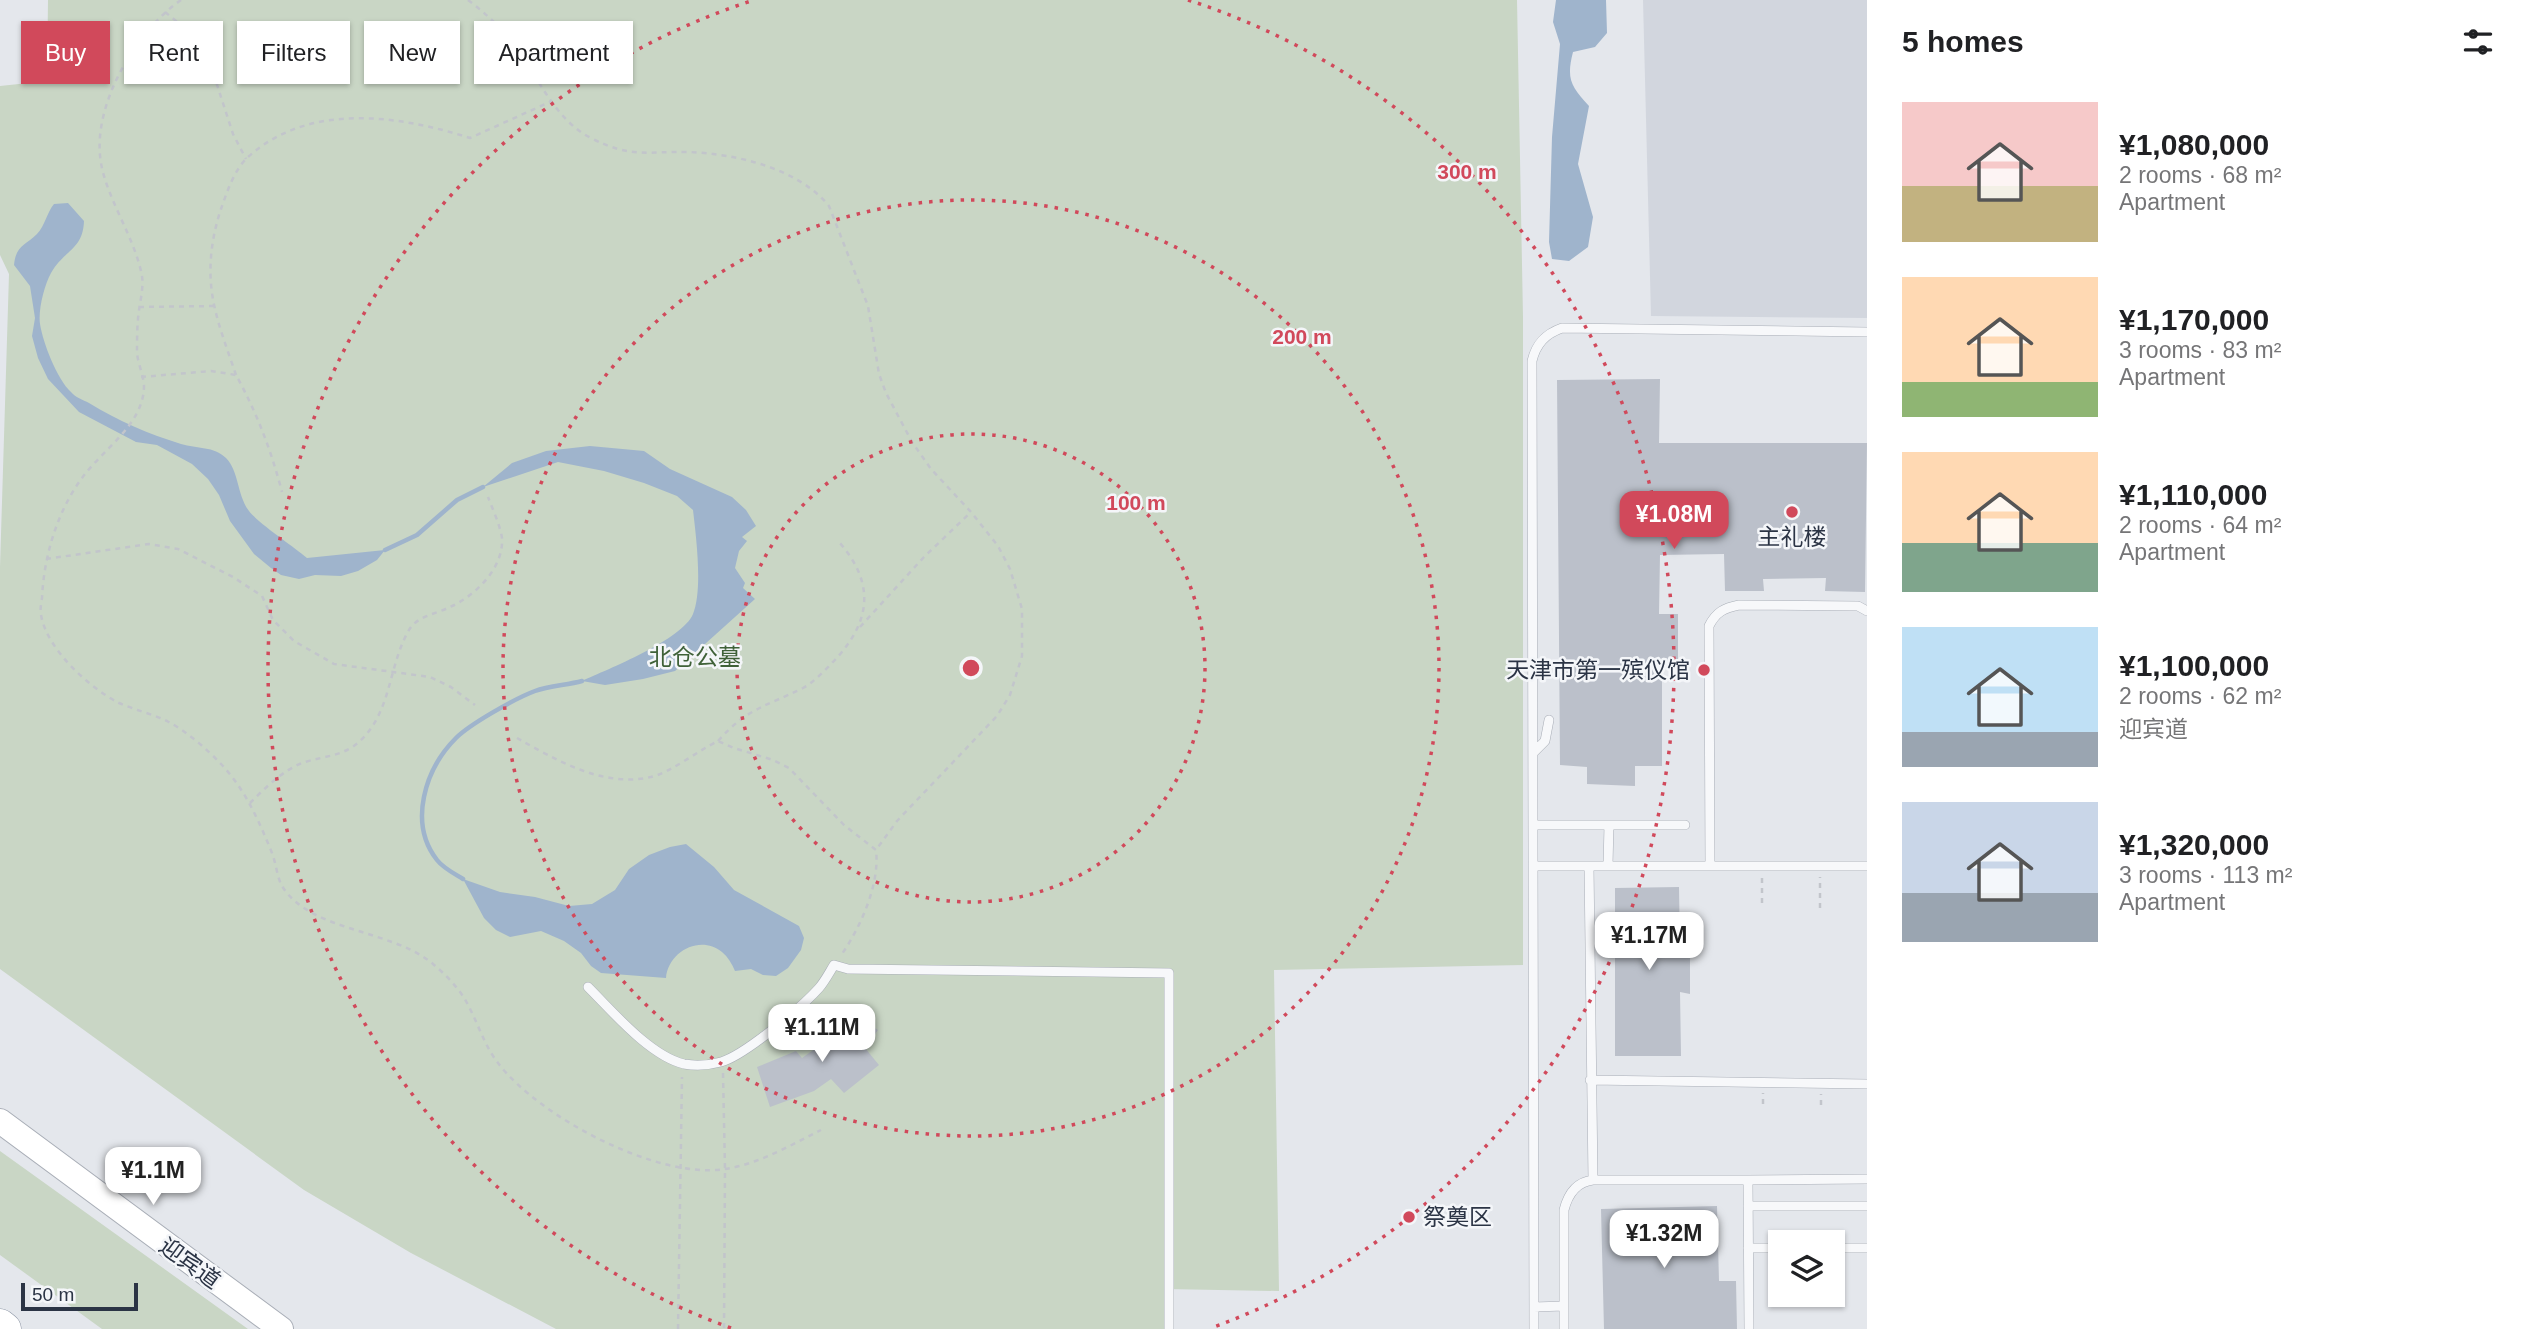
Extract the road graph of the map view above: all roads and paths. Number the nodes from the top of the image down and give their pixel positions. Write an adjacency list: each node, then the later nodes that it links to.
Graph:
1 (181, 0): 3 (path)
2 (468, 0): 4 (path)
3 (164, 12): 5 (path); 7 (path)
4 (552, 101): 5 (path); 13 (path)
5 (246, 159): 6 (path)
6 (215, 306): 7 (path); 9 (path)
7 (139, 307): 10 (path)
8 (1867, 332): 23 (lane)
9 (236, 375): 10 (path); 11 (path)
10 (141, 377): 15 (path)
11 (282, 492)
12 (488, 497): 18 (path)
13 (971, 512): 17 (path); 28 (path)
14 (839, 542): 17 (path)
15 (46, 559): 18 (path); 24 (path)
16 (1867, 611): 30 (lane)
17 (858, 629): 22 (path)
18 (394, 672): 19 (path); 24 (path)
19 (475, 705)
20 (1549, 720): 23 (lane)
21 (517, 738): 22 (path)
22 (718, 741): 28 (path)
23 (1533, 753): 25 (lane)
24 (250, 803): 46 (path)
25 (1533, 825): 26 (lane); 32 (lane)
26 (1609, 825): 27 (lane); 29 (lane)
27 (1685, 825)
28 (876, 850): 38 (path)
29 (1608, 865): 30 (lane); 33 (lane)
30 (1710, 865): 31 (lane)
31 (1762, 865): 34 (lane); 36 (path)
32 (1533, 866): 33 (lane); 58 (lane)
33 (1589, 866): 42 (lane)
34 (1820, 866): 35 (lane); 37 (path)
35 (1867, 866)
36 (1762, 906)
37 (1820, 908)
38 (834, 965): 40 (lane); 64 (lane)
39 (588, 987): 41 (lane)
40 (722, 1062): 41 (lane); 47 (path)
41 (683, 1064): 46 (path)
42 (1590, 1080): 43 (lane); 49 (lane)
43 (1867, 1084)
44 (0, 1121): 61 (street, 迎宾道)
45 (821, 1130): 47 (path)
46 (680, 1168): 47 (path); 62 (path)
47 (725, 1169): 63 (path)
48 (1867, 1179): 50 (lane)
49 (1593, 1180): 50 (lane); 57 (lane)
50 (1748, 1180): 51 (lane)
51 (1748, 1206): 52 (lane); 53 (lane)
52 (1867, 1206)
53 (1748, 1248): 54 (lane); 67 (lane)
54 (1768, 1248)
55 (1845, 1248): 56 (lane)
56 (1867, 1248)
57 (1564, 1306): 58 (lane); 66 (lane)
58 (1534, 1307): 65 (lane)
59 (0, 1325): 60 (highway)
60 (5, 1329)
61 (281, 1329)
62 (678, 1329)
63 (724, 1329)
64 (1169, 1329)
65 (1534, 1329)
66 (1564, 1329)
67 (1749, 1329)

